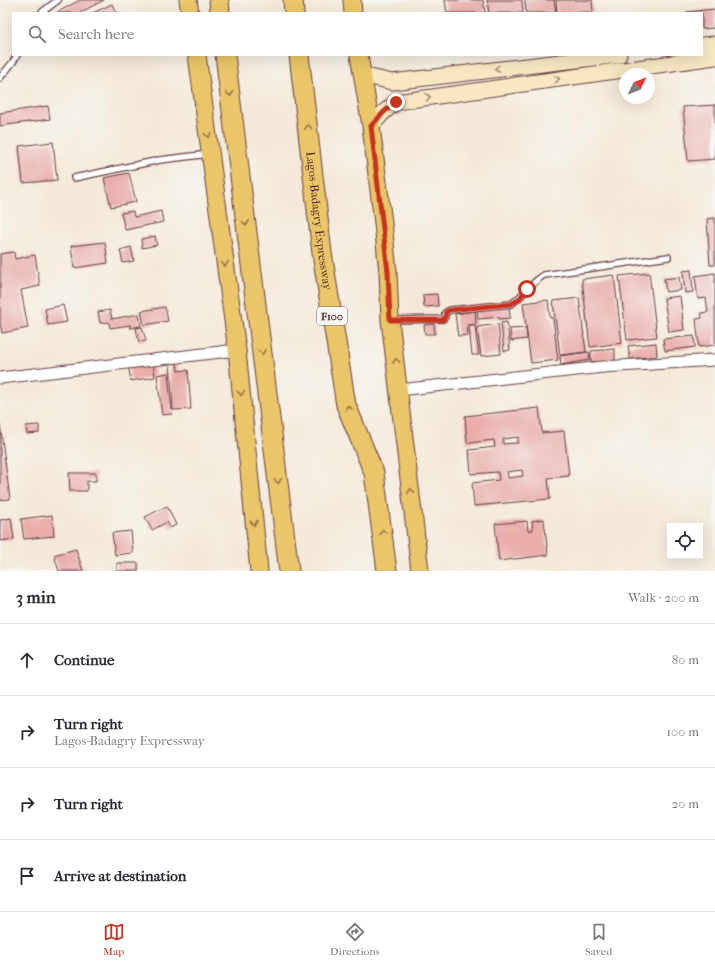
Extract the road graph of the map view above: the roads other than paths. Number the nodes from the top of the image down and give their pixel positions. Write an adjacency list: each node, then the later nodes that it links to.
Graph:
1 (58, 0): 6 (lane)
2 (188, 0): 7 (main road)
3 (219, 0): 8 (highway)
4 (293, 0): 9 (highway)
5 (352, 0): 10 (main road)
6 (42, 12)
7 (190, 12)
8 (220, 12)
9 (294, 12)
10 (353, 12)
11 (715, 44): 12 (street)
12 (703, 45)
13 (16, 56): 21 (lane)
14 (197, 56): 23 (main road, one-way to 23)
15 (226, 56): 32 (highway, one-way to 32)
16 (299, 56): 33 (highway, Lagos-Badagry Expressway / F100, one-way to 16)
17 (359, 56): 20 (main road)
18 (612, 56): 20 (street, one-way to 20)
19 (715, 56): 22 (street, one-way to 19)
20 (362, 75): 22 (main road)
21 (0, 78)
22 (371, 126): 26 (main road)
23 (210, 154): 24 (lane); 27 (main road, one-way to 27)
24 (74, 178)
25 (668, 257): 26 (lane)
26 (390, 320): 30 (main road, one-way to 26)
27 (237, 350): 29 (street); 31 (main road, one-way to 31)
28 (715, 360): 30 (street)
29 (0, 378)
30 (400, 390): 34 (main road, one-way to 30)
31 (259, 571)
32 (289, 571)
33 (387, 571)
34 (420, 571)

